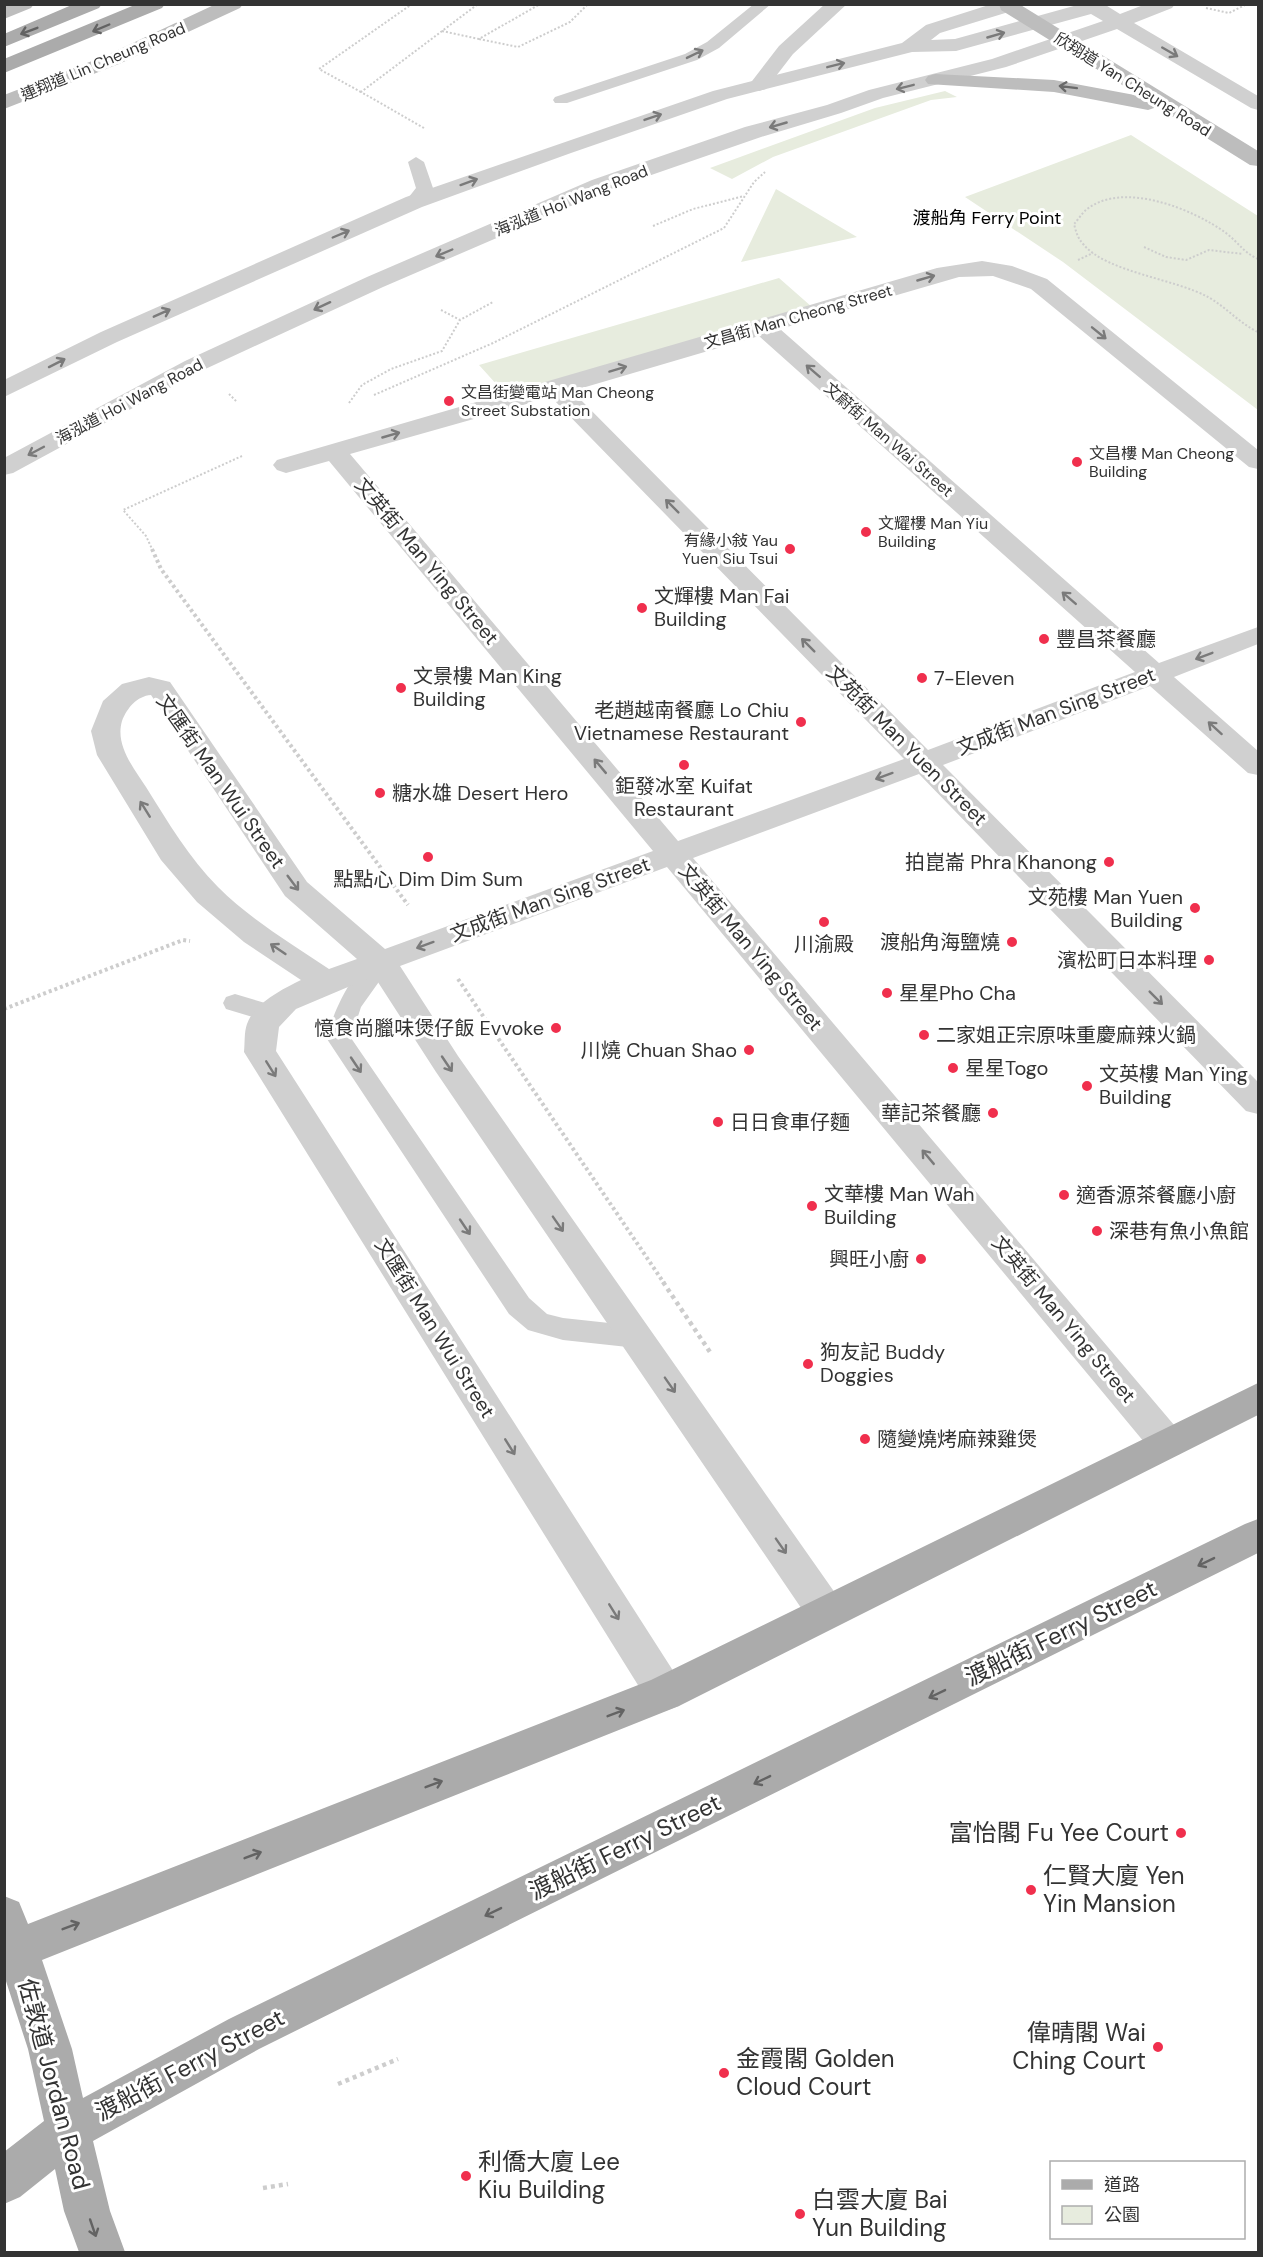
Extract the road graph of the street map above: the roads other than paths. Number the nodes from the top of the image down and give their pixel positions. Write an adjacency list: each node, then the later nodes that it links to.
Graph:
1 (24, 4): 10 (main road)
2 (92, 4): 13 (main road, one-way to 13)
3 (155, 4): 16 (main road, one-way to 16)
4 (233, 4): 20 (main road, 連翔道 Lin Cheung Road)
5 (764, 4): 19 (lane, one-way to 5)
6 (837, 4): 18 (street)
7 (1165, 4): 11 (street, 海泓道 Hoi Wang Road)
8 (1010, 5): 12 (main road, 欣翔道 Yan Cheung Road); 15 (street)
9 (1092, 6): 11 (street); 12 (street)
10 (4, 13)
11 (1120, 22): 14 (street, 海泓道 Hoi Wang Road); 21 (street, one-way to 21)
12 (1035, 23): 14 (main road, 欣翔道 Yan Cheung Road); 15 (street, one-way to 12)
13 (4, 41)
14 (1065, 42): 17 (street, 海泓道 Hoi Wang Road); 22 (main road, 欣翔道 Yan Cheung Road)
15 (909, 47): 18 (street, one-way to 15)
16 (4, 67)
17 (935, 80): 22 (main road, one-way to 17); 32 (street, 海泓道 Hoi Wang Road, one-way to 32)
18 (759, 85): 25 (street, one-way to 18)
19 (561, 100)
20 (4, 103)
21 (1258, 104)
22 (1173, 110): 23 (main road, 欣翔道 Yan Cheung Road)
23 (1258, 160)
24 (416, 162): 25 (lane)
25 (414, 202): 28 (street, one-way to 25)
26 (762, 326): 27 (street, 文昌街 Man Cheong Street, one-way to 26); 30 (street, 文昌街 Man Cheong Street, one-way to 30); 34 (street, 文蔚街 Man Wai Street, one-way to 26)
27 (556, 388): 29 (street, 文昌街 Man Cheong Street, one-way to 27); 35 (street, 文苑街 Man Yuen Street, one-way to 27)
28 (4, 390)
29 (334, 451): 31 (street, 文昌街 Man Cheong Street); 37 (street, 文英街 Man Ying Street, one-way to 29)
30 (1258, 462)
31 (286, 465)
32 (4, 468)
33 (1258, 635): 34 (street, 文成街 Man Sing Street, one-way to 34)
34 (1155, 674): 35 (street, 文成街 Man Sing Street); 36 (street, 文蔚街 Man Wai Street, one-way to 34)
35 (923, 762): 37 (street, 文成街 Man Sing Street, one-way to 37); 42 (street, 文苑街 Man Yuen Street, one-way to 42)
36 (1258, 766)
37 (673, 853): 38 (street, 文成街 Man Sing Street, one-way to 38); 45 (street, 文英街 Man Ying Street, one-way to 37)
38 (381, 962): 39 (street, 文匯街 Man Wui Street); 39 (street, 文匯街 Man Wui Street, one-way to 38); 43 (street, 文匯街 Man Wui Street, one-way to 43); 43 (lane, one-way to 43)
39 (326, 982): 41 (street, 文匯街 Man Wui Street)
40 (236, 1003): 41 (lane)
41 (273, 1014): 48 (street, 文匯街 Man Wui Street, one-way to 48)
42 (1258, 1102)
43 (637, 1337): 47 (street, 文匯街 Man Wui Street, one-way to 47)
44 (1258, 1398): 45 (main road)
45 (1167, 1443): 47 (main road)
46 (1258, 1535): 50 (main road, 渡船街 Ferry Street, one-way to 50)
47 (826, 1612): 48 (main road)
48 (665, 1693): 49 (main road, one-way to 48)
49 (9, 1939): 50 (main road, 佐敦道 Jordan Road)
50 (67, 2131): 51 (main road, 渡船街 Ferry Street); 52 (main road, 佐敦道 Jordan Road, one-way to 52)
51 (4, 2181)
52 (102, 2253)

